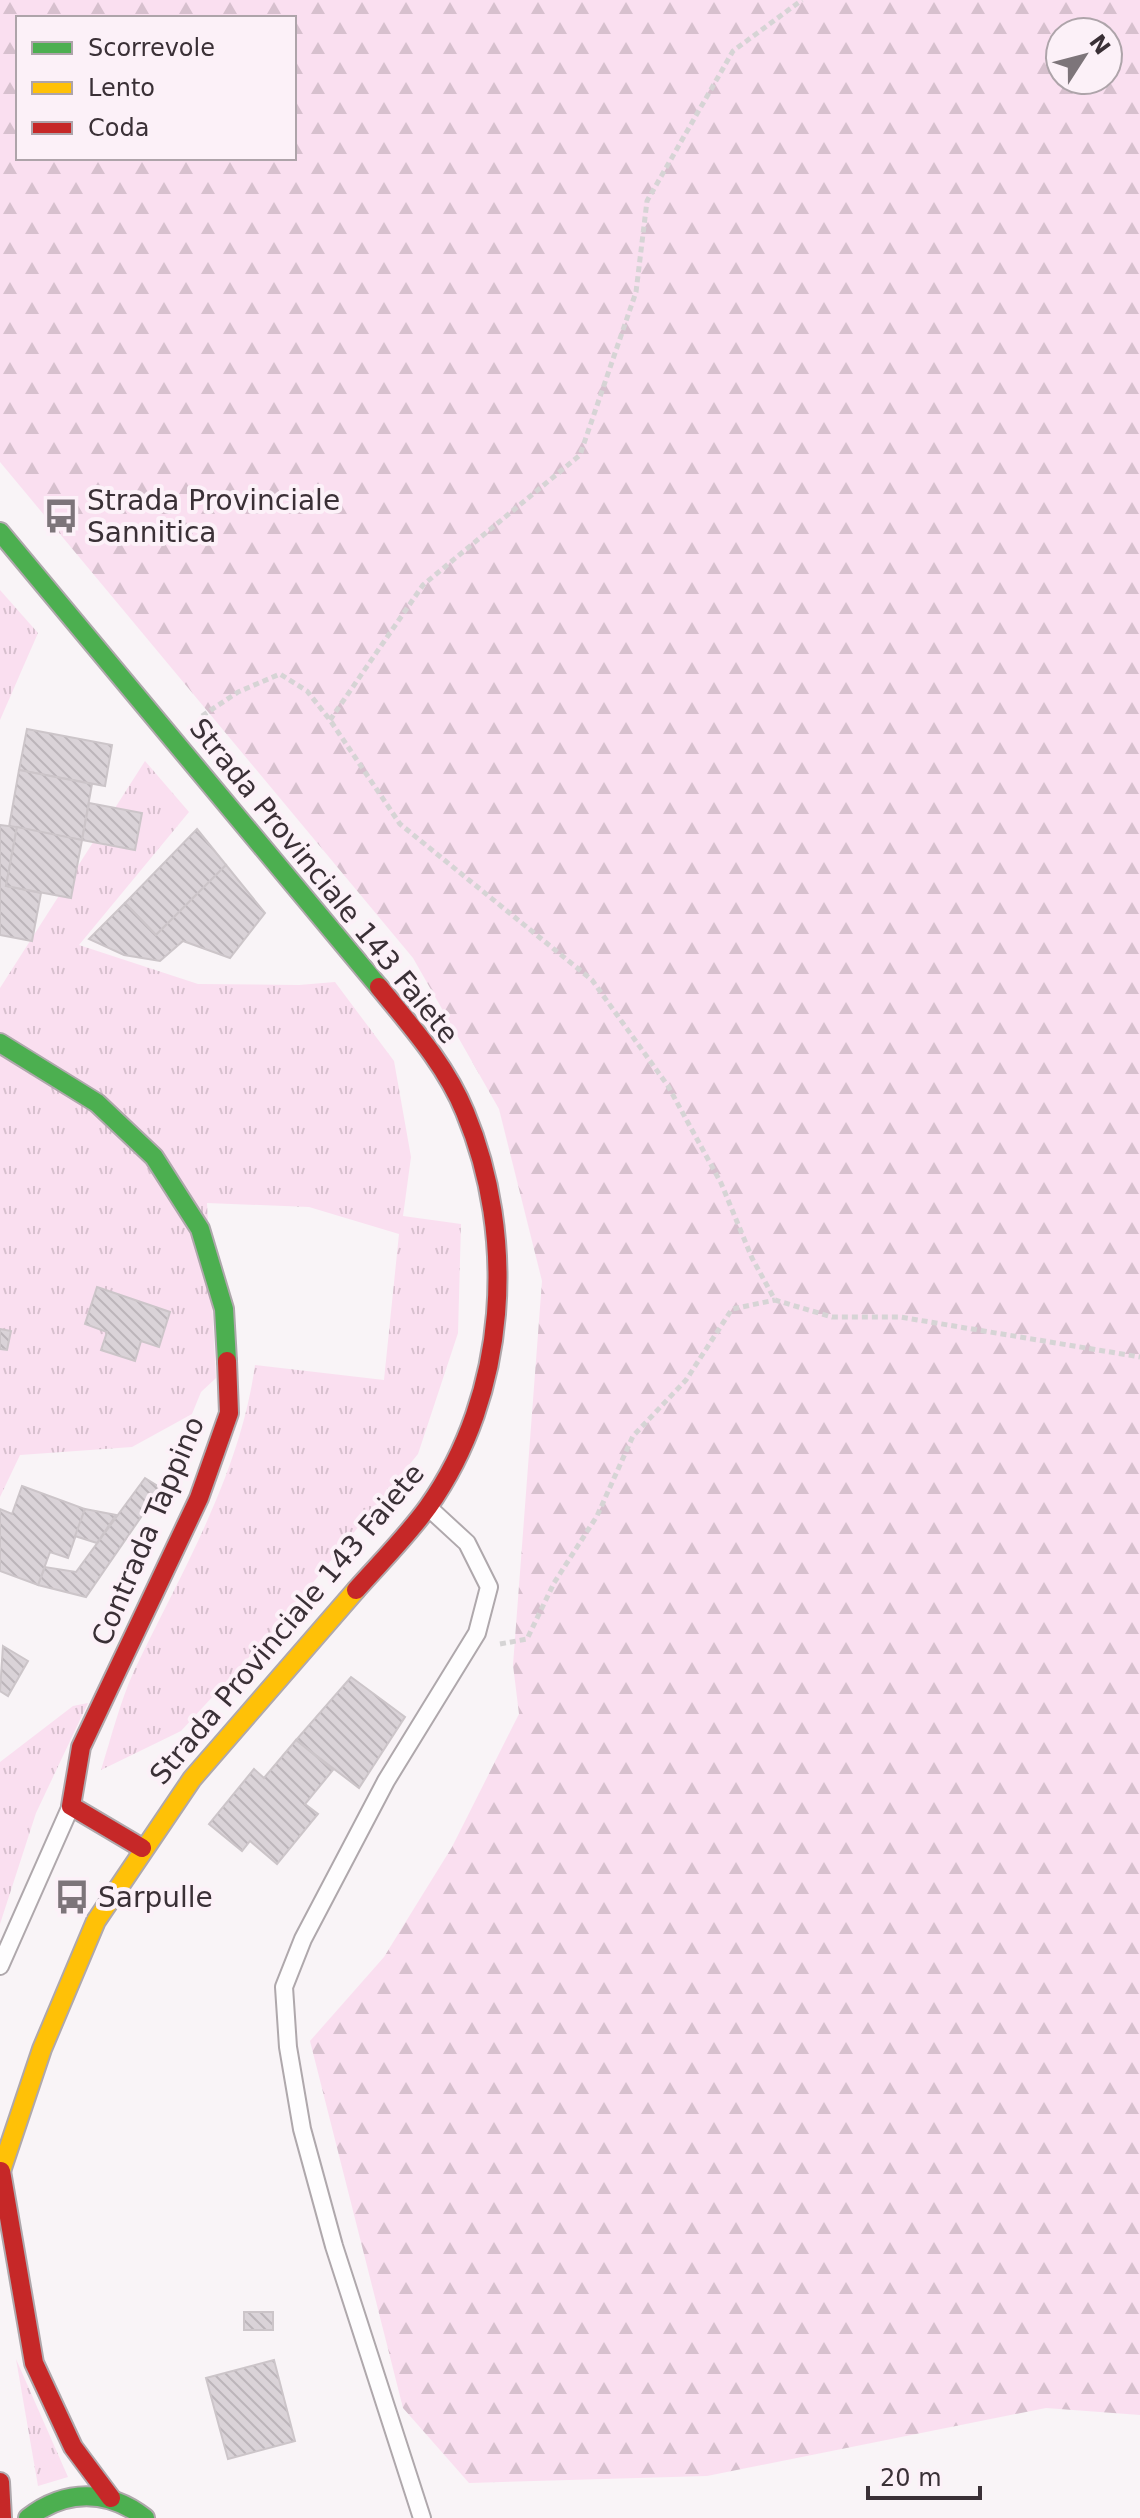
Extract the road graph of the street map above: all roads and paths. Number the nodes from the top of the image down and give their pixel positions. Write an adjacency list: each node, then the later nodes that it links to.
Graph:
1 (802, 0): 3 (path)
2 (0, 532): 4 (main road, Strada Provinciale 143 Faiete)
3 (330, 720): 4 (path); 6 (path)
4 (174, 739): 8 (main road, Strada Provinciale 143 Faiete)
5 (0, 1043): 10 (main road, Contrada Tappino)
6 (775, 1300): 7 (path); 9 (path)
7 (1140, 1357)
8 (428, 1507): 9 (lane); 11 (main road, Strada Provinciale 143 Faiete)
9 (477, 1633): 19 (lane)
10 (71, 1806): 11 (main road); 12 (lane)
11 (142, 1848): 13 (main road, Strada Provinciale 143 Faiete)
12 (2, 1963)
13 (0, 2172): 15 (main road, Strada Provinciale 143 Faiete)
14 (0, 2482): 16 (main road)
15 (111, 2498): 17 (main road, Strada Provinciale 143 Faiete); 18 (main road, Strada Provinciale 143 Faiete)
16 (2, 2518)
17 (28, 2518)
18 (145, 2518)
19 (422, 2518)

